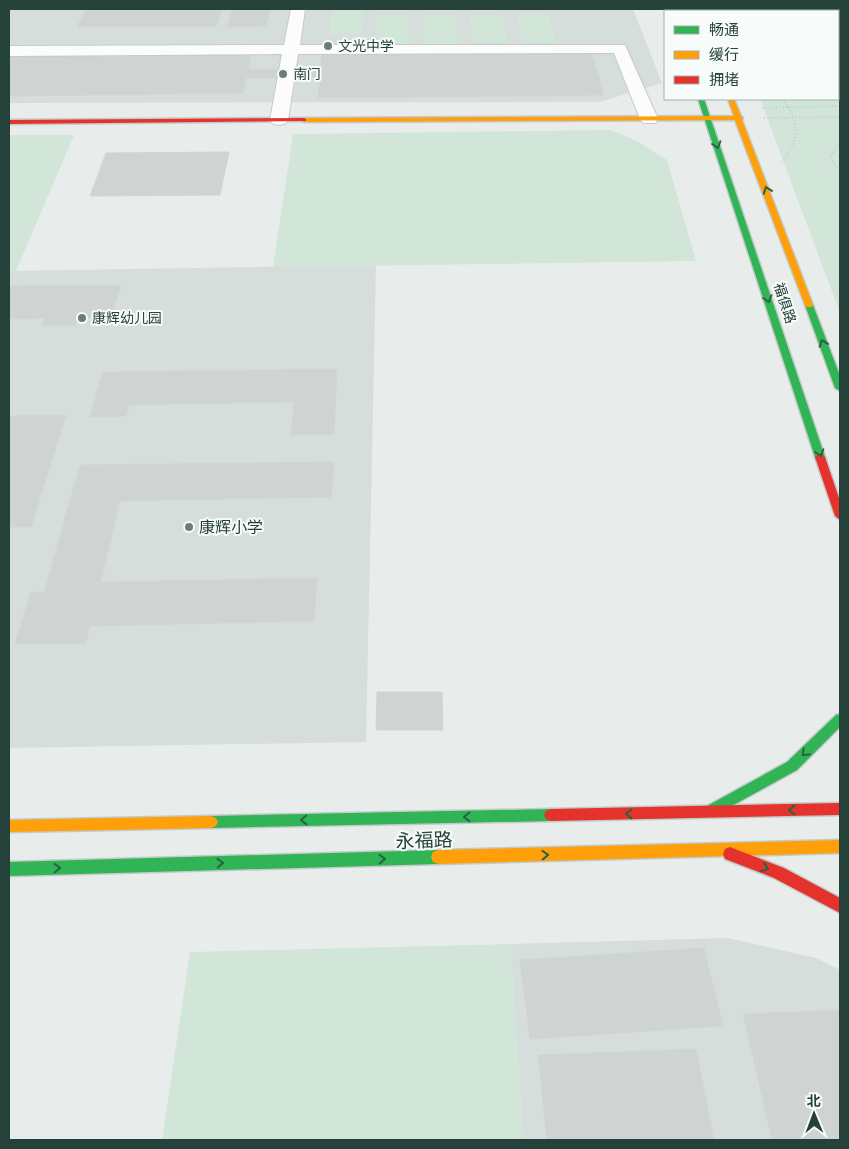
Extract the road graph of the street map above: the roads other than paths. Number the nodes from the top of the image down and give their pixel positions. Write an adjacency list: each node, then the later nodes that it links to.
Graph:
1 (298, 9): 2 (street)
2 (292, 50): 3 (street); 8 (street); 9 (street)
3 (9, 51)
4 (701, 100): 6 (street, 福俱路)
5 (731, 100): 7 (street, 福俱路)
6 (709, 118): 7 (street); 8 (street); 12 (street, 福俱路, one-way to 12)
7 (740, 118): 11 (street, 福俱路, one-way to 7)
8 (650, 119): 9 (street)
9 (279, 120): 10 (street)
10 (9, 122)
11 (840, 388)
12 (840, 516)
13 (840, 719): 15 (street, one-way to 15)
14 (840, 809): 15 (street, 永福路, one-way to 15)
15 (709, 812): 16 (street, 永福路, one-way to 16)
16 (9, 826)
17 (840, 846): 18 (street, 永福路)
18 (720, 850): 19 (street, 永福路, one-way to 18); 20 (street, one-way to 20)
19 (9, 869)
20 (840, 906)

